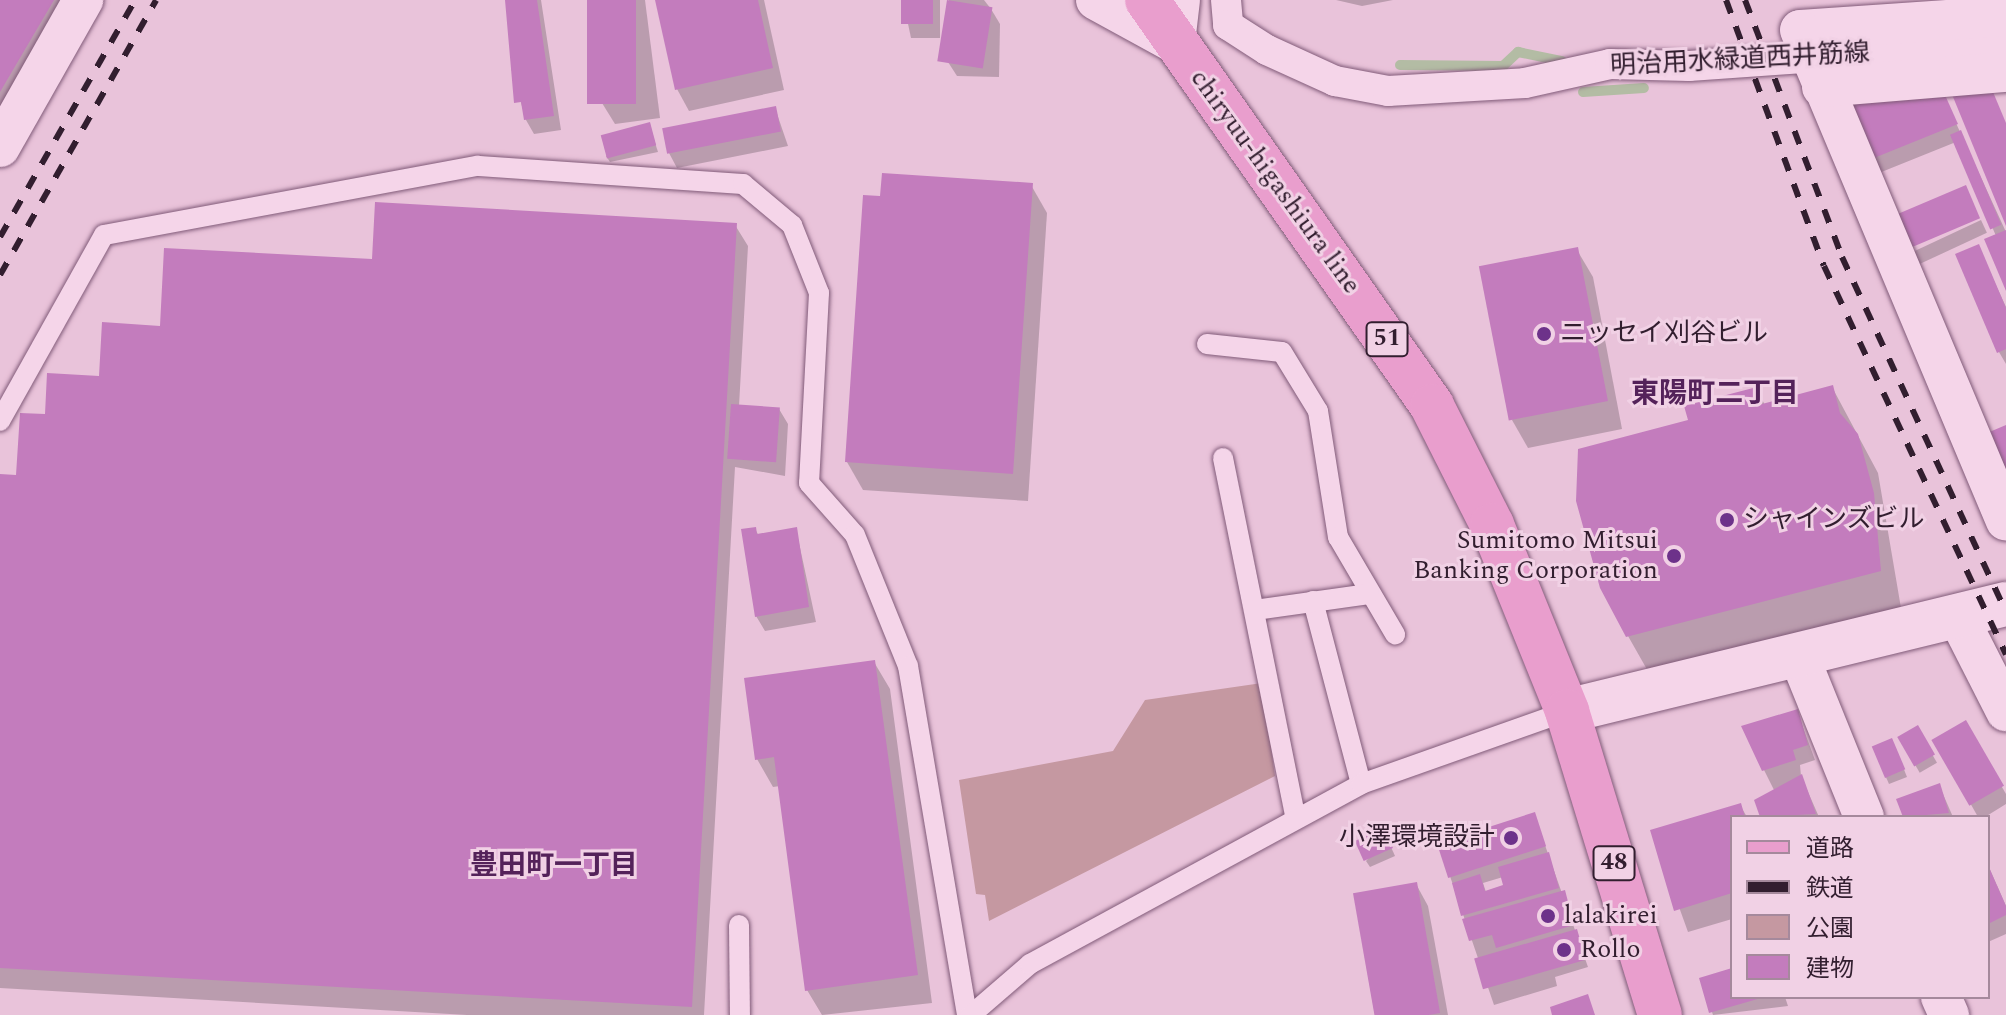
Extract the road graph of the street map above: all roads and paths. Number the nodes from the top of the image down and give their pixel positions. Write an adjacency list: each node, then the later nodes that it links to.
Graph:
1 (83, 0): 11 (street)
2 (1096, 0): 7 (street)
3 (1147, 0): 7 (main road, chiryuu-higashiura line / 51)
4 (1180, 0): 7 (street)
5 (1226, 0): 9 (street, 明治用水緑道西井筋線)
6 (2006, 16): 9 (street)
7 (1175, 43): 23 (main road, chiryuu-higashiura line / 51)
8 (2006, 44): 9 (street, 明治用水緑道西井筋線)
9 (1811, 58): 10 (street); 15 (street)
10 (2006, 72)
11 (2, 137)
12 (1207, 344): 16 (lane)
13 (0, 421): 30 (lane)
14 (1223, 458): 19 (lane)
15 (2006, 521)
16 (1369, 594): 17 (lane); 21 (lane)
17 (1313, 601): 19 (lane); 25 (lane)
18 (2006, 604): 20 (street)
19 (1255, 610): 27 (lane)
20 (1957, 615): 22 (street); 24 (street)
21 (1395, 634)
22 (1799, 656): 23 (street); 26 (street)
23 (1567, 711): 25 (lane); 31 (main road, 48)
24 (2006, 711)
25 (1361, 784): 27 (lane)
26 (1863, 815)
27 (1296, 819): 30 (lane)
28 (739, 925): 29 (lane)
29 (740, 1015)
30 (969, 1015)
31 (1660, 1015)

